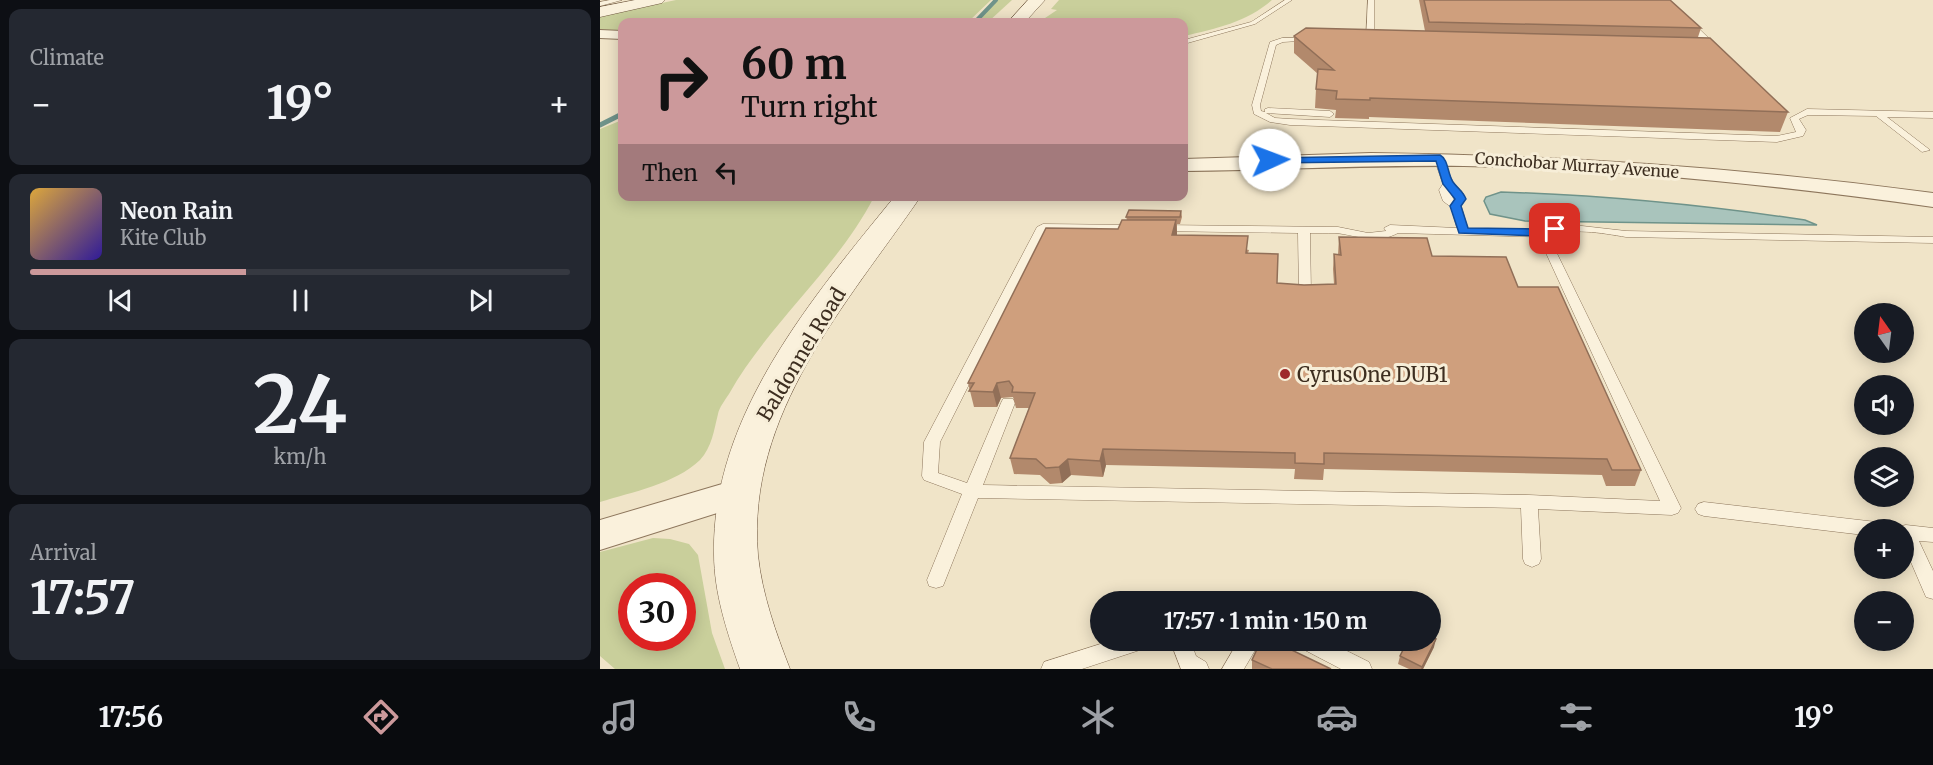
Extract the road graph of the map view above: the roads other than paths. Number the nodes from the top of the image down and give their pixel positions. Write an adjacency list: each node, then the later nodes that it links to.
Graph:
1 (619, 0): 7 (lane)
2 (657, 0): 8 (street)
3 (1037, 0): 9 (street)
4 (1289, 0): 14 (lane)
5 (1371, 0): 15 (lane)
6 (1665, 0): 17 (lane)
7 (600, 4)
8 (600, 12)
9 (1020, 18)
10 (600, 34): 11 (street)
11 (618, 35)
12 (1328, 39): 18 (lane)
13 (1360, 40): 15 (lane)
14 (1188, 41)
15 (1370, 41): 16 (lane)
16 (1382, 41)
17 (1702, 51)
18 (1257, 112): 19 (lane); 20 (lane)
19 (1877, 113): 21 (lane); 22 (lane)
20 (1332, 114)
21 (1933, 115)
22 (1925, 150)
23 (1440, 158): 24 (street, Conchobar Murray Avenue); 25 (street, Conchobar Murray Avenue); 28 (lane)
24 (1188, 165)
25 (1933, 200)
26 (905, 201): 34 (street, Baldonnel Road)
27 (1304, 230): 28 (lane); 31 (lane); 33 (lane)
28 (1463, 231): 29 (lane)
29 (1542, 236): 30 (lane); 35 (lane)
30 (1933, 240)
31 (1305, 294)
32 (1008, 403): 33 (lane)
33 (971, 491): 35 (lane); 43 (lane)
34 (739, 492): 39 (street); 49 (street, Baldonnel Road)
35 (1529, 502): 42 (lane)
36 (1704, 509): 37 (lane)
37 (1854, 526)
38 (1914, 533): 40 (lane)
39 (600, 535)
40 (1933, 535)
41 (1914, 551): 44 (lane)
42 (1532, 559)
43 (936, 580)
44 (1933, 591)
45 (1109, 651): 50 (lane)
46 (1184, 651): 51 (lane)
47 (1244, 651): 52 (lane)
48 (1326, 651): 53 (lane)
49 (765, 669)
50 (1051, 669)
51 (1199, 669)
52 (1232, 669)
53 (1362, 669)

